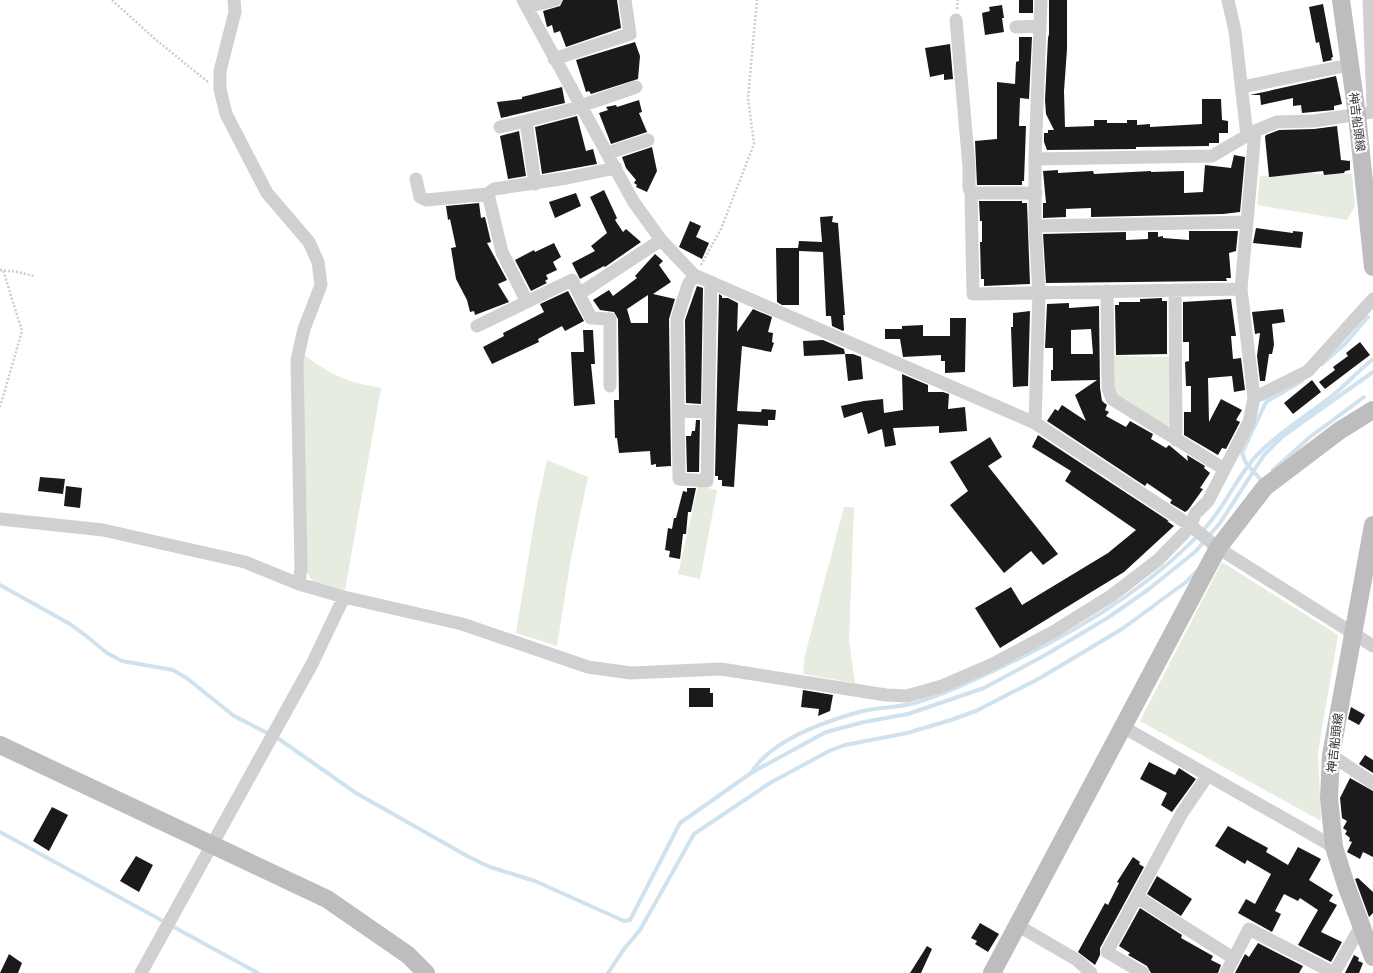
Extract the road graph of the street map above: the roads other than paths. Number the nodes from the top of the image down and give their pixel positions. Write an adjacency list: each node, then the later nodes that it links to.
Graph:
1 (234, 0): 56 (street)
2 (555, 0): 8 (street)
3 (625, 0): 12 (street)
4 (1041, 0): 10 (street)
5 (1228, 0): 15 (street)
6 (1369, 0): 17 (street)
7 (1339, 1): 13 (street, 神吉船頭線)
8 (525, 4): 12 (street)
9 (956, 20): 27 (street)
10 (1040, 26): 11 (street); 23 (street)
11 (1016, 27)
12 (554, 59): 16 (street)
13 (1349, 64): 15 (street); 17 (street, 神吉船頭線)
14 (636, 86): 16 (street)
15 (1242, 87): 20 (street)
16 (580, 106): 18 (street); 22 (street)
17 (1368, 111): 20 (street); 33 (street, 神吉船頭線)
18 (526, 121): 19 (street); 26 (street)
19 (500, 127)
20 (1251, 134): 23 (street); 30 (street)
21 (648, 140): 22 (street)
22 (608, 153): 24 (street)
23 (1035, 159): 28 (street)
24 (616, 168): 26 (street); 32 (street)
25 (416, 179): 29 (street)
26 (535, 184): 29 (street)
27 (971, 193): 28 (street); 39 (street)
28 (1036, 193): 31 (street)
29 (488, 194): 42 (street)
30 (1246, 222): 31 (street); 36 (street)
31 (1035, 226): 39 (street)
32 (661, 240): 34 (street); 40 (street)
33 (1373, 268)
34 (694, 275): 35 (street); 46 (street)
35 (711, 282): 48 (street); 49 (street)
36 (1241, 289): 37 (street); 45 (street)
37 (1175, 290): 38 (street); 50 (street)
38 (1107, 291): 39 (street); 50 (street)
39 (1039, 293): 49 (street)
40 (579, 294): 42 (street); 44 (street)
41 (1373, 300): 45 (street)
42 (527, 302): 43 (street)
43 (477, 326)
44 (610, 386)
45 (1254, 398): 51 (street)
46 (678, 410): 48 (street); 48 (street)
47 (1373, 410): 55 (street)
48 (708, 412)
49 (1035, 423): 54 (street)
50 (1176, 440): 51 (street)
51 (1224, 469): 54 (street)
52 (0, 519): 56 (street)
53 (1373, 525): 58 (street, 神吉船頭線)
54 (1191, 526): 55 (street); 57 (street)
55 (1218, 548): 58 (street); 60 (street)
56 (299, 584): 57 (street)
57 (344, 597): 65 (street)
58 (1352, 632): 59 (street); 62 (street, 神吉船頭線)
59 (1373, 646)
60 (1123, 727): 63 (street); 68 (street)
61 (0, 744): 65 (street)
62 (1331, 755): 64 (street); 66 (street, 神吉船頭線)
63 (1208, 775): 66 (street); 67 (street)
64 (1373, 783)
65 (211, 845): 72 (street); 73 (street)
66 (1334, 847): 69 (street, 神吉船頭線)
67 (1137, 897): 71 (street); 76 (street)
68 (1017, 925): 74 (street); 75 (street)
69 (1361, 926): 70 (street, 神吉船頭線); 71 (street)
70 (1373, 957)
71 (1233, 958): 77 (street)
72 (141, 973)
73 (426, 973)
74 (992, 973)
75 (1091, 973)
76 (1143, 973)
77 (1226, 973)

